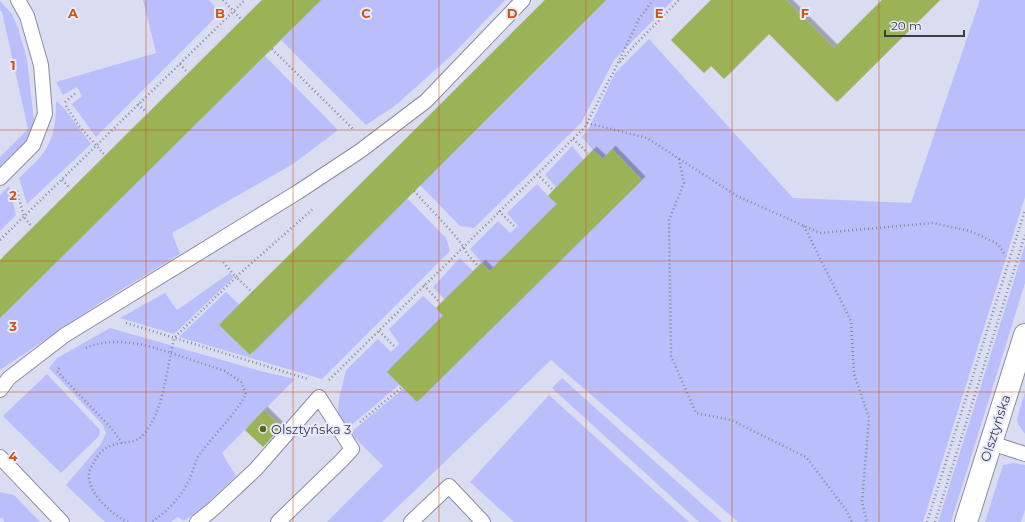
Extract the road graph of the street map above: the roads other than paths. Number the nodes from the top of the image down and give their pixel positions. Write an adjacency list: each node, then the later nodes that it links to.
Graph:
1 (18, 0): 3 (lane)
2 (524, 0): 5 (lane)
3 (0, 178)
4 (1025, 335): 6 (street, Olsztyńska)
5 (0, 390)
6 (991, 443): 7 (lane); 14 (street, Olsztyńska)
7 (1025, 454)
8 (0, 457): 9 (lane)
9 (62, 522)
10 (197, 522): 11 (lane)
11 (278, 522)
12 (411, 522): 13 (lane)
13 (482, 522)
14 (966, 522)

